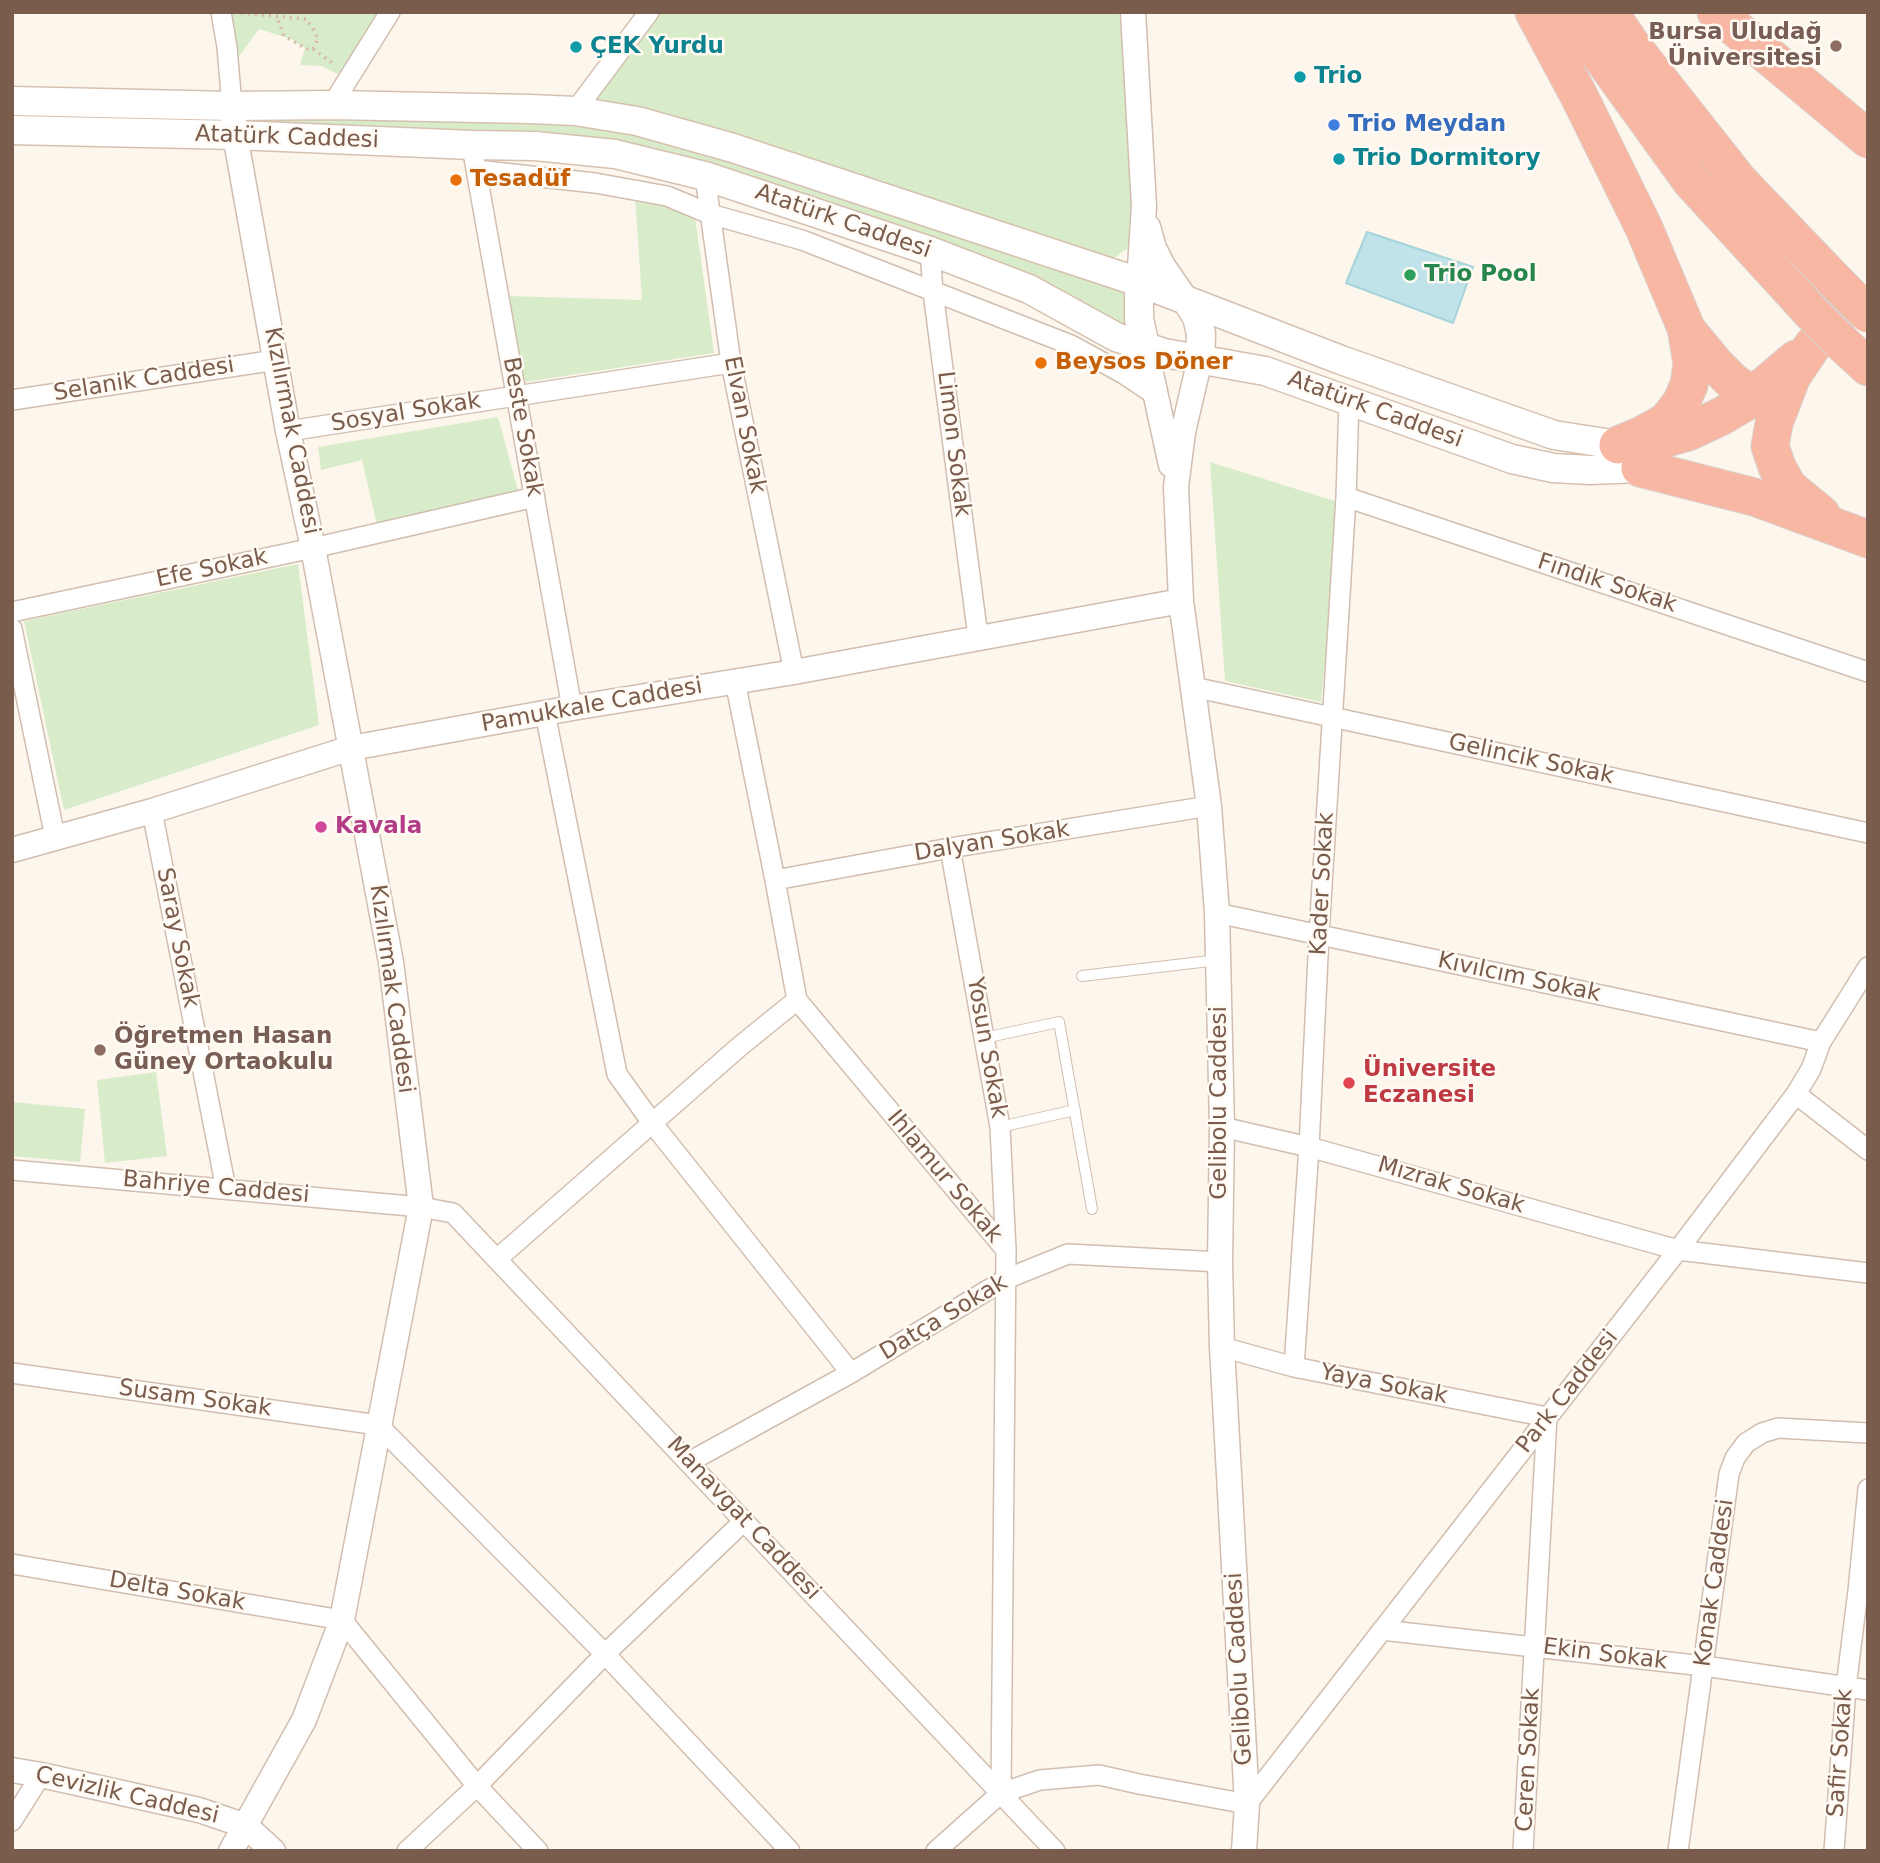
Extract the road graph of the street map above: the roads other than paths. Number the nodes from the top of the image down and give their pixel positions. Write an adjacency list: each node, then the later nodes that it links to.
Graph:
1 (221, 12): 11 (street)
2 (390, 12): 10 (street)
3 (649, 12): 12 (street)
4 (1133, 12): 18 (street)
5 (1534, 12): 25 (highway)
6 (1569, 12): 26 (highway)
7 (1609, 12): 24 (highway, bridge)
8 (1716, 12): 15 (highway)
9 (12, 101): 11 (main road, Atatürk Caddesi)
10 (332, 105): 11 (main road, Atatürk Caddesi); 12 (main road, Atatürk Caddesi)
11 (232, 106): 14 (street, Kızılırmak Caddesi)
12 (575, 111): 21 (main road, Atatürk Caddesi)
13 (12, 130): 14 (main road, Atatürk Caddesi)
14 (235, 135): 16 (main road, Atatürk Caddesi); 29 (street, Kızılırmak Caddesi)
15 (1868, 139)
16 (474, 158): 17 (main road, Atatürk Caddesi); 19 (street); 32 (street, Beste Sokak)
17 (705, 176): 19 (street, Elvan Sokak); 20 (main road, Atatürk Caddesi)
18 (1144, 205): 21 (street); 23 (street)
19 (710, 214): 22 (street); 30 (street, Elvan Sokak)
20 (930, 251): 22 (street, Limon Sokak); 27 (main road, Atatürk Caddesi)
21 (1139, 282): 23 (main road, Atatürk Caddesi); 27 (main road)
22 (933, 292): 33 (street); 46 (street, Limon Sokak)
23 (1186, 301): 28 (main road); 37 (main road, Atatürk Caddesi)
24 (1868, 314)
25 (1686, 328): 31 (highway); 37 (highway)
26 (1831, 344): 31 (highway)
27 (1145, 346): 28 (main road, Atatürk Caddesi); 33 (street)
28 (1200, 359): 35 (main road, Atatürk Caddesi); 38 (street, Gelibolu Caddesi)
29 (276, 360): 34 (street, Selanik Caddesi); 36 (street, Kızılırmak Caddesi)
30 (731, 362): 32 (street, Sosyal Sokak); 47 (street, Elvan Sokak)
31 (1769, 395): 37 (highway); 41 (highway)
32 (517, 396): 36 (street, Sosyal Sokak); 40 (street, Beste Sokak)
33 (1157, 396): 38 (street)
34 (12, 400)
35 (1349, 400): 37 (main road, Atatürk Caddesi); 39 (street, Kader Sokak)
36 (288, 431): 42 (street, Kızılırmak Caddesi)
37 (1629, 456): 41 (highway)
38 (1176, 487): 43 (street, Gelibolu Caddesi)
39 (1346, 496): 48 (street, Fındık Sokak); 53 (street, Kader Sokak)
40 (535, 497): 42 (street, Efe Sokak); 51 (street, Beste Sokak)
41 (1859, 536)
42 (313, 548): 44 (street, Efe Sokak); 54 (street, Kızılırmak Caddesi)
43 (1181, 601): 46 (street, Pamukkale Caddesi); 50 (street, Gelibolu Caddesi)
44 (12, 612)
45 (12, 629): 58 (street)
46 (978, 637): 47 (street, Pamukkale Caddesi)
47 (794, 672): 49 (street, Pamukkale Caddesi)
48 (1868, 672)
49 (735, 681): 51 (street, Pamukkale Caddesi); 61 (street, Ihlamur Sokak)
50 (1193, 687): 53 (street, Gelincik Sokak); 55 (street, Gelibolu Caddesi)
51 (572, 708): 52 (street, Pamukkale Caddesi)
52 (545, 713): 54 (street, Pamukkale Caddesi); 72 (street)
53 (1332, 717): 57 (street, Gelincik Sokak); 63 (street, Kader Sokak)
54 (351, 748): 56 (street, Pamukkale Caddesi); 79 (street, Kızılırmak Caddesi)
55 (1209, 806): 59 (street, Dalyan Sokak); 62 (street, Gelibolu Caddesi)
56 (152, 811): 58 (street, Pamukkale Caddesi); 78 (street, Saray Sokak)
57 (1868, 833)
58 (55, 837): 60 (street, Pamukkale Caddesi)
59 (950, 848): 61 (street, Dalyan Sokak); 68 (street, Yosun Sokak)
60 (12, 849)
61 (775, 880): 67 (street, Ihlamur Sokak)
62 (1217, 913): 63 (street, Kıvılcım Sokak); 64 (street, Gelibolu Caddesi)
63 (1320, 935): 69 (street, Kıvılcım Sokak); 75 (street, Kader Sokak)
64 (1219, 960): 66 (lane); 74 (street, Gelibolu Caddesi)
65 (1868, 967): 69 (street, Park Caddesi)
66 (1083, 976)
67 (797, 1000): 72 (street); 81 (street, Ihlamur Sokak)
68 (984, 1038): 71 (lane); 73 (street, Yosun Sokak)
69 (1821, 1042): 70 (street, Park Caddesi)
70 (1796, 1094): 76 (street); 82 (street, Park Caddesi)
71 (1075, 1110): 73 (lane); 80 (lane)
72 (653, 1124): 83 (street); 90 (street)
73 (1000, 1126): 81 (street, Yosun Sokak)
74 (1222, 1127): 75 (street, Mızrak Sokak); 84 (street, Gelibolu Caddesi)
75 (1309, 1147): 82 (street, Mızrak Sokak); 88 (street, Kader Sokak)
76 (1868, 1150)
77 (12, 1170): 78 (street, Bahriye Caddesi)
78 (226, 1189): 79 (street, Bahriye Caddesi)
79 (421, 1207): 83 (street, Manavgat Caddesi); 92 (street, Kızılırmak Caddesi)
80 (1092, 1209)
81 (1006, 1250): 86 (street, Ihlamur Sokak)
82 (1678, 1250): 85 (street, Mızrak Sokak); 91 (street, Park Caddesi)
83 (497, 1259): 94 (street, Manavgat Caddesi)
84 (1220, 1262): 86 (street, Datça Sokak); 87 (street, Gelibolu Caddesi)
85 (1868, 1273)
86 (1006, 1279): 90 (street, Datça Sokak); 109 (street, Ihlamur Sokak)
87 (1222, 1347): 88 (street, Yaya Sokak); 110 (street, Gelibolu Caddesi)
88 (1294, 1367): 91 (street, Yaya Sokak)
89 (12, 1373): 92 (street, Susam Sokak)
90 (851, 1374): 94 (street, Datça Sokak)
91 (1548, 1417): 100 (street, Park Caddesi); 101 (street, Ceren Sokak)
92 (378, 1425): 99 (street, Kızılırmak Caddesi); 102 (street)
93 (1868, 1433): 103 (street, Konak Caddesi)
94 (689, 1462): 96 (street, Manavgat Caddesi)
95 (1868, 1489): 98 (street, Safir Sokak)
96 (744, 1521): 102 (street); 109 (street, Manavgat Caddesi)
97 (12, 1564): 99 (street, Delta Sokak)
98 (1863, 1591): 104 (street, Safir Sokak)
99 (342, 1620): 108 (street); 112 (street, Kızılırmak Caddesi)
100 (1382, 1630): 101 (street, Ekin Sokak); 110 (street, Park Caddesi)
101 (1535, 1647): 103 (street, Ekin Sokak); 121 (street, Ceren Sokak)
102 (605, 1654): 108 (street); 117 (street)
103 (1704, 1666): 104 (street, Ekin Sokak); 122 (street, Konak Caddesi)
104 (1846, 1687): 105 (street, Ekin Sokak); 123 (street, Safir Sokak)
105 (1868, 1690)
106 (12, 1770): 107 (street, Cevizlik Caddesi)
107 (41, 1774): 111 (street); 112 (street, Cevizlik Caddesi)
108 (477, 1786): 115 (street); 116 (street)
109 (1001, 1793): 110 (street); 118 (street); 119 (street, Manavgat Caddesi)
110 (1247, 1804): 120 (street, Gelibolu Caddesi)
111 (12, 1821)
112 (246, 1826): 113 (street, Kızılırmak Caddesi); 114 (street, Cevizlik Caddesi)
113 (231, 1851)
114 (273, 1851)
115 (407, 1851)
116 (538, 1851)
117 (790, 1851)
118 (936, 1851)
119 (1055, 1851)
120 (1244, 1851)
121 (1523, 1851)
122 (1678, 1851)
123 (1835, 1851)

